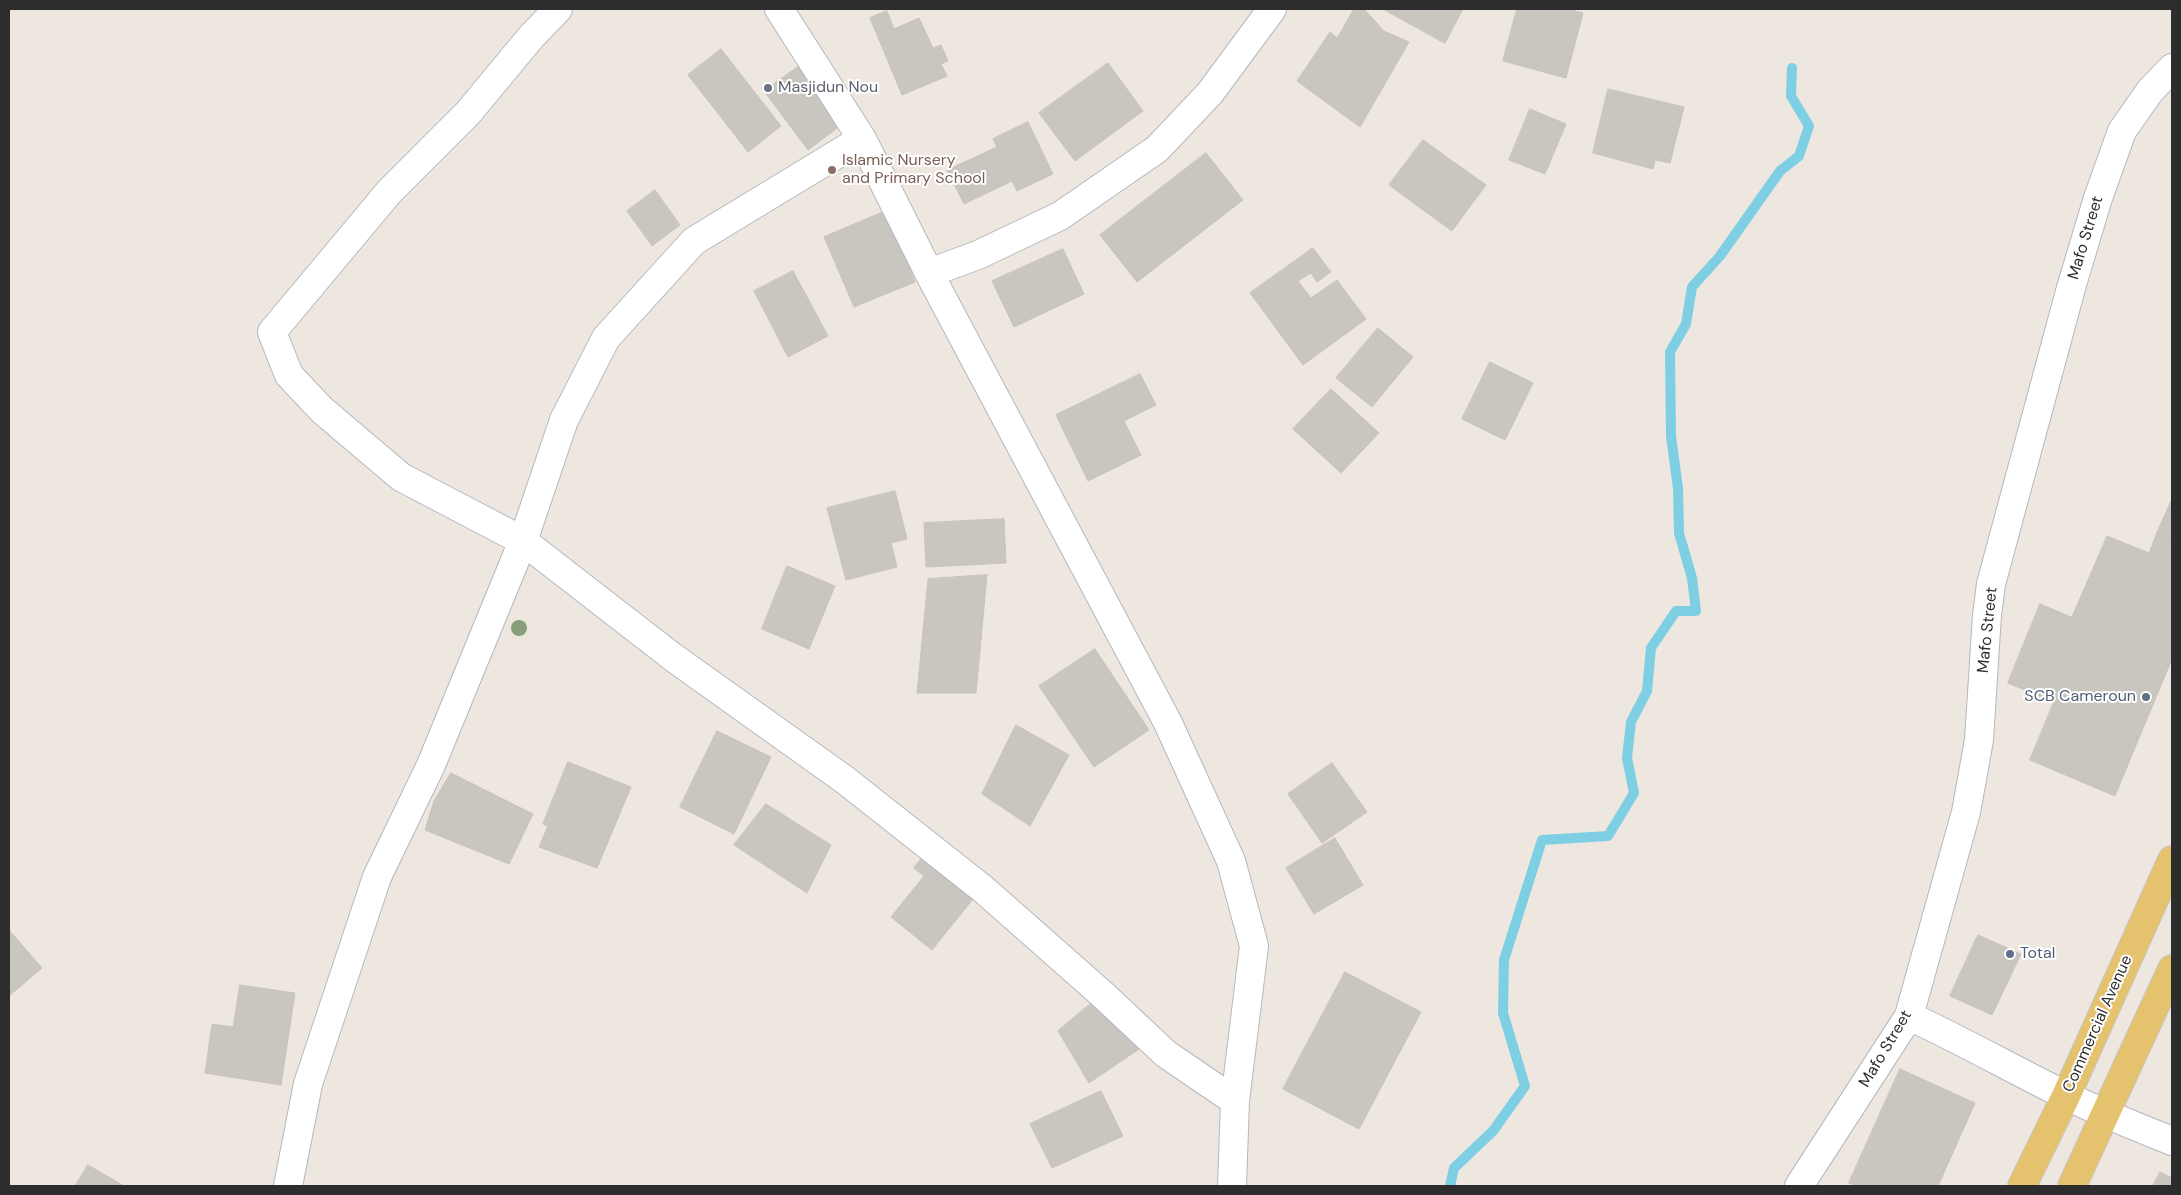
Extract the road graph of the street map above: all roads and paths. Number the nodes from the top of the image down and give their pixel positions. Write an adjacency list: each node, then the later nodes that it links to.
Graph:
1 (558, 9): 7 (street)
2 (779, 9): 5 (street)
3 (1272, 9): 6 (street)
4 (2172, 68): 10 (street, Mafo Street)
5 (862, 140): 6 (street); 7 (street)
6 (929, 273): 12 (street)
7 (523, 542): 12 (street); 15 (street)
8 (2172, 860): 11 (main road, Commercial Avenue)
9 (2172, 969): 13 (main road)
10 (1909, 1016): 11 (street); 17 (street, Mafo Street)
11 (2066, 1096): 13 (street); 18 (main road, Commercial Avenue)
12 (1235, 1102): 16 (street)
13 (2106, 1115): 14 (street); 19 (main road)
14 (2172, 1141)
15 (288, 1186)
16 (1232, 1186)
17 (1799, 1186)
18 (2022, 1186)
19 (2072, 1186)

